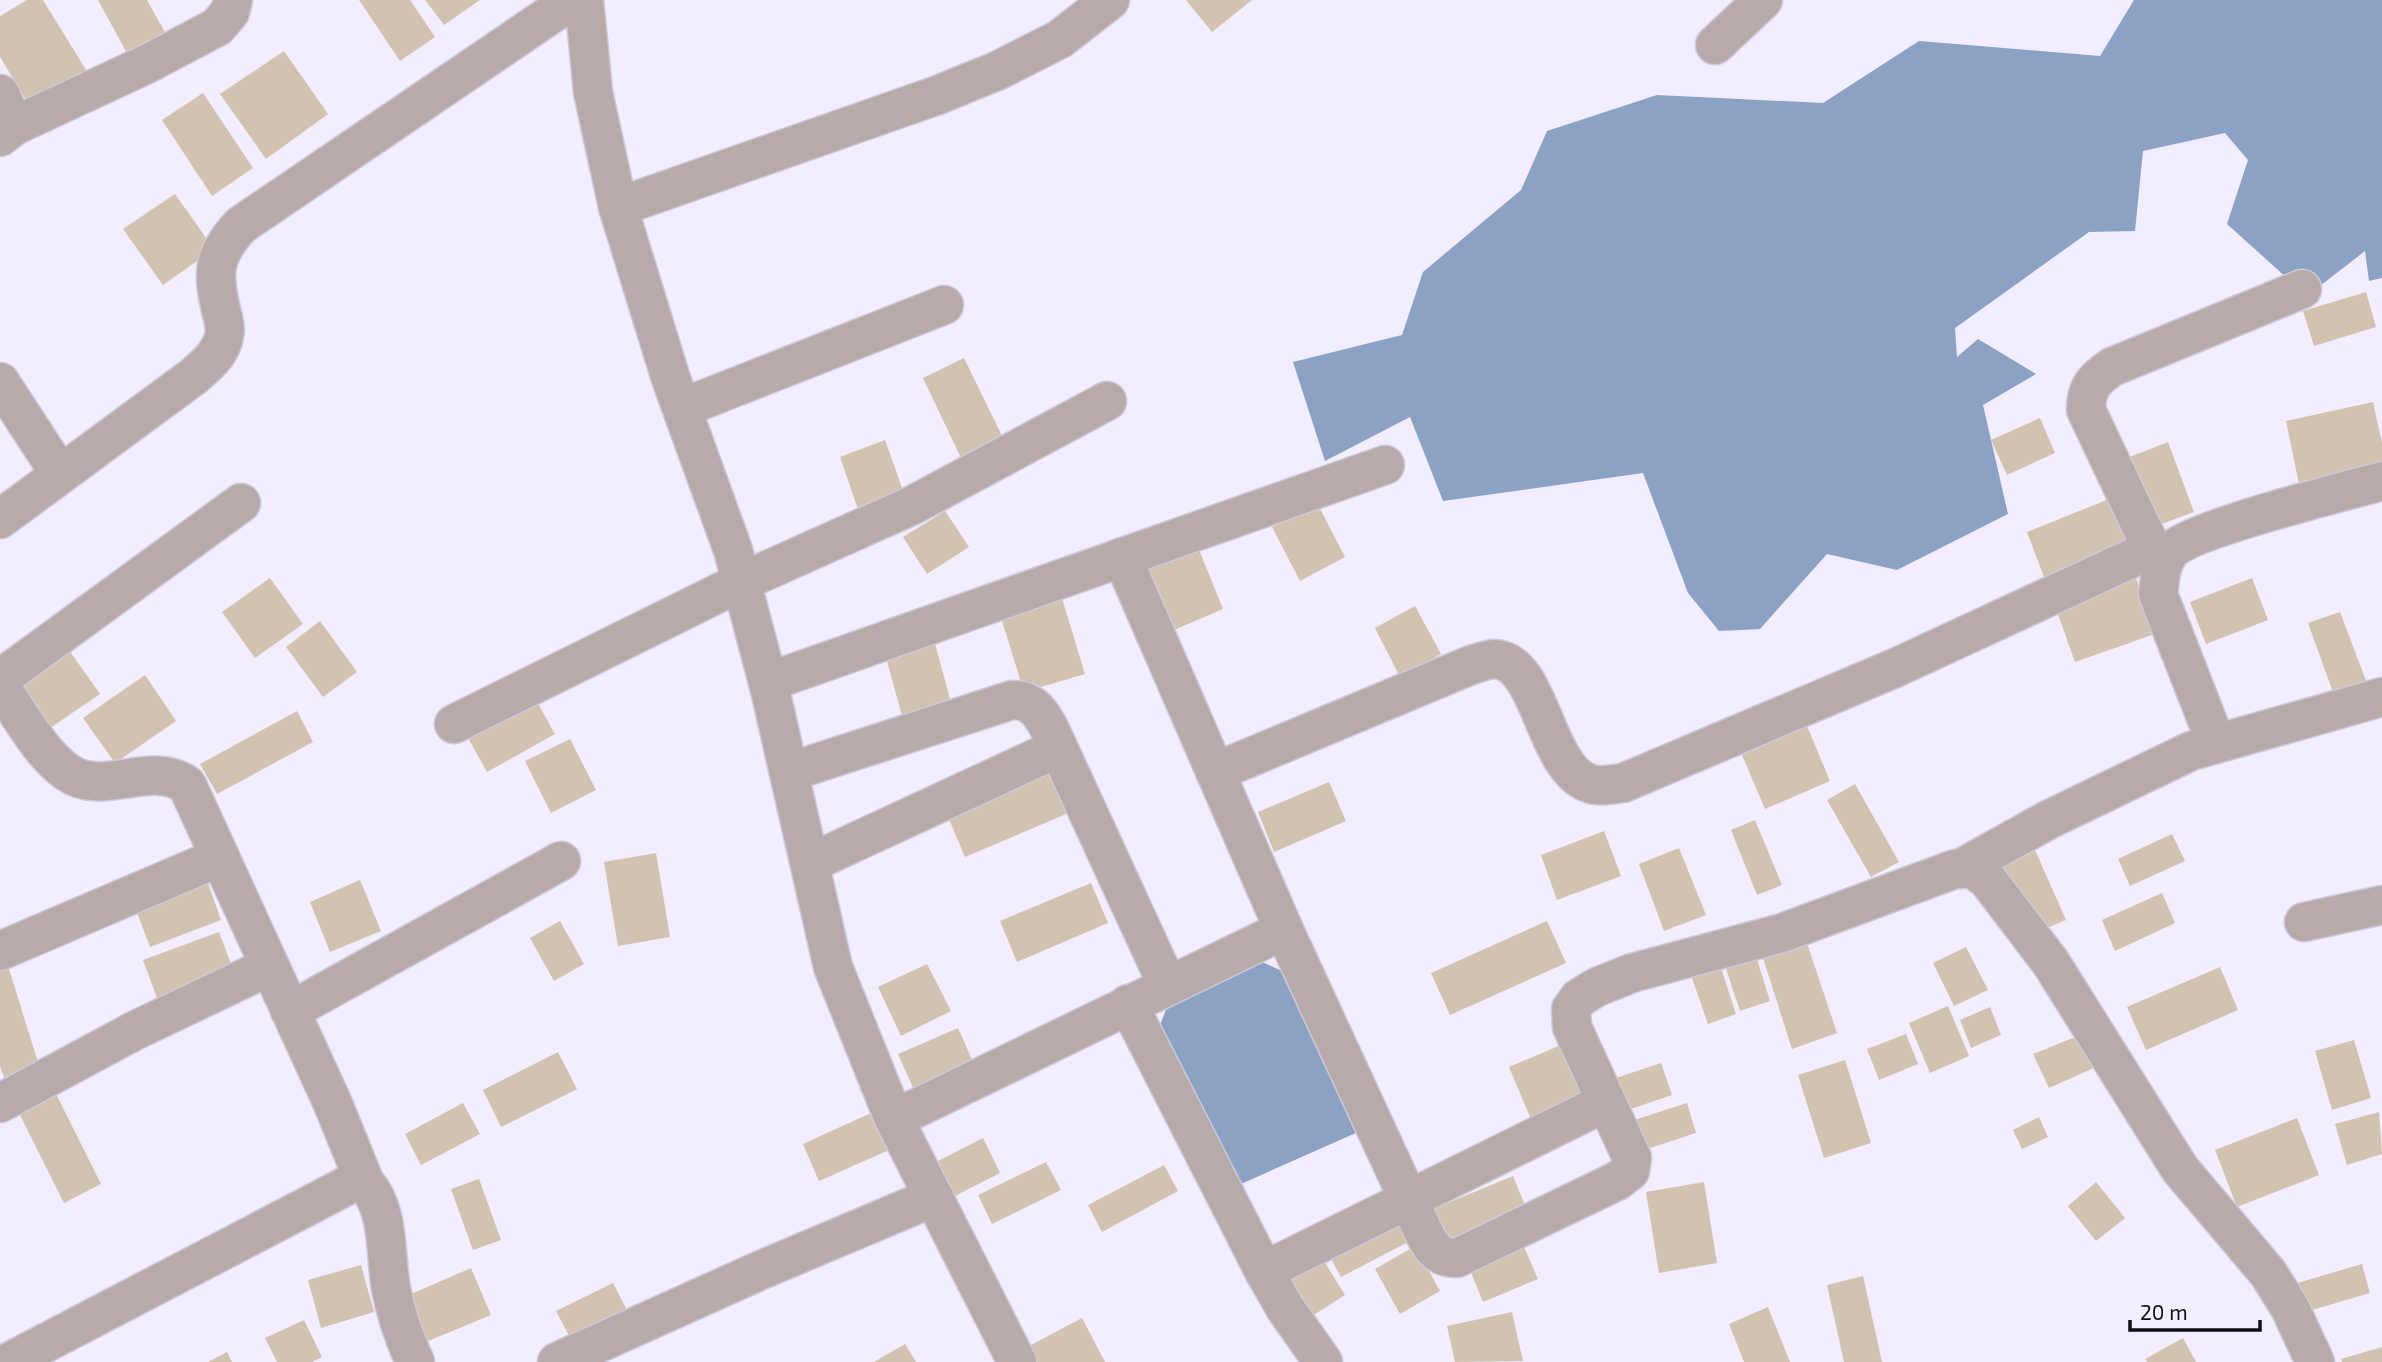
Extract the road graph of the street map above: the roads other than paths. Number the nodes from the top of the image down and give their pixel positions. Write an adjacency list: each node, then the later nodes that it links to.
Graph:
1 (233, 0): 7 (street)
2 (572, 0): 15 (street)
3 (584, 0): 8 (street)
4 (1110, 0): 8 (street)
5 (1763, 0): 6 (street)
6 (1715, 45)
7 (5, 119)
8 (618, 207): 13 (street)
9 (2302, 289): 20 (street)
10 (944, 305): 13 (street)
11 (0, 382): 15 (street)
12 (1107, 401): 21 (street)
13 (682, 408): 21 (street)
14 (1385, 465): 19 (street)
15 (60, 474): 18 (street)
16 (2382, 481): 20 (street)
17 (241, 503): 22 (street)
18 (0, 519)
19 (1122, 557): 23 (street); 30 (street)
20 (2156, 559): 27 (street); 30 (street)
21 (741, 582): 23 (street); 26 (street)
22 (0, 679)
23 (768, 682): 29 (street)
24 (0, 686): 31 (street)
25 (2382, 697): 27 (street)
26 (454, 724)
27 (2216, 743): 34 (street)
28 (1058, 748): 29 (street); 33 (street); 40 (street)
29 (789, 772): 33 (street)
30 (1215, 772): 37 (street)
31 (220, 857): 38 (street); 39 (street)
32 (561, 861): 42 (street)
33 (810, 863): 45 (street)
34 (1960, 869): 43 (street); 50 (street)
35 (2382, 905): 36 (street)
36 (2304, 922)
37 (1284, 930): 40 (street); 48 (street)
38 (0, 951)
39 (268, 967): 42 (street); 44 (street)
40 (1167, 984): 41 (street)
41 (1128, 1004): 45 (street); 49 (street)
42 (290, 1011): 46 (street)
43 (1606, 1102): 48 (street); 48 (street)
44 (0, 1103)
45 (894, 1119): 47 (street)
46 (365, 1183): 51 (street); 52 (street)
47 (934, 1197): 53 (street); 54 (street)
48 (1409, 1202): 49 (street)
49 (1264, 1271): 55 (street)
50 (2305, 1359)
51 (9, 1362)
52 (415, 1362)
53 (557, 1362)
54 (1017, 1362)
55 (1323, 1362)

